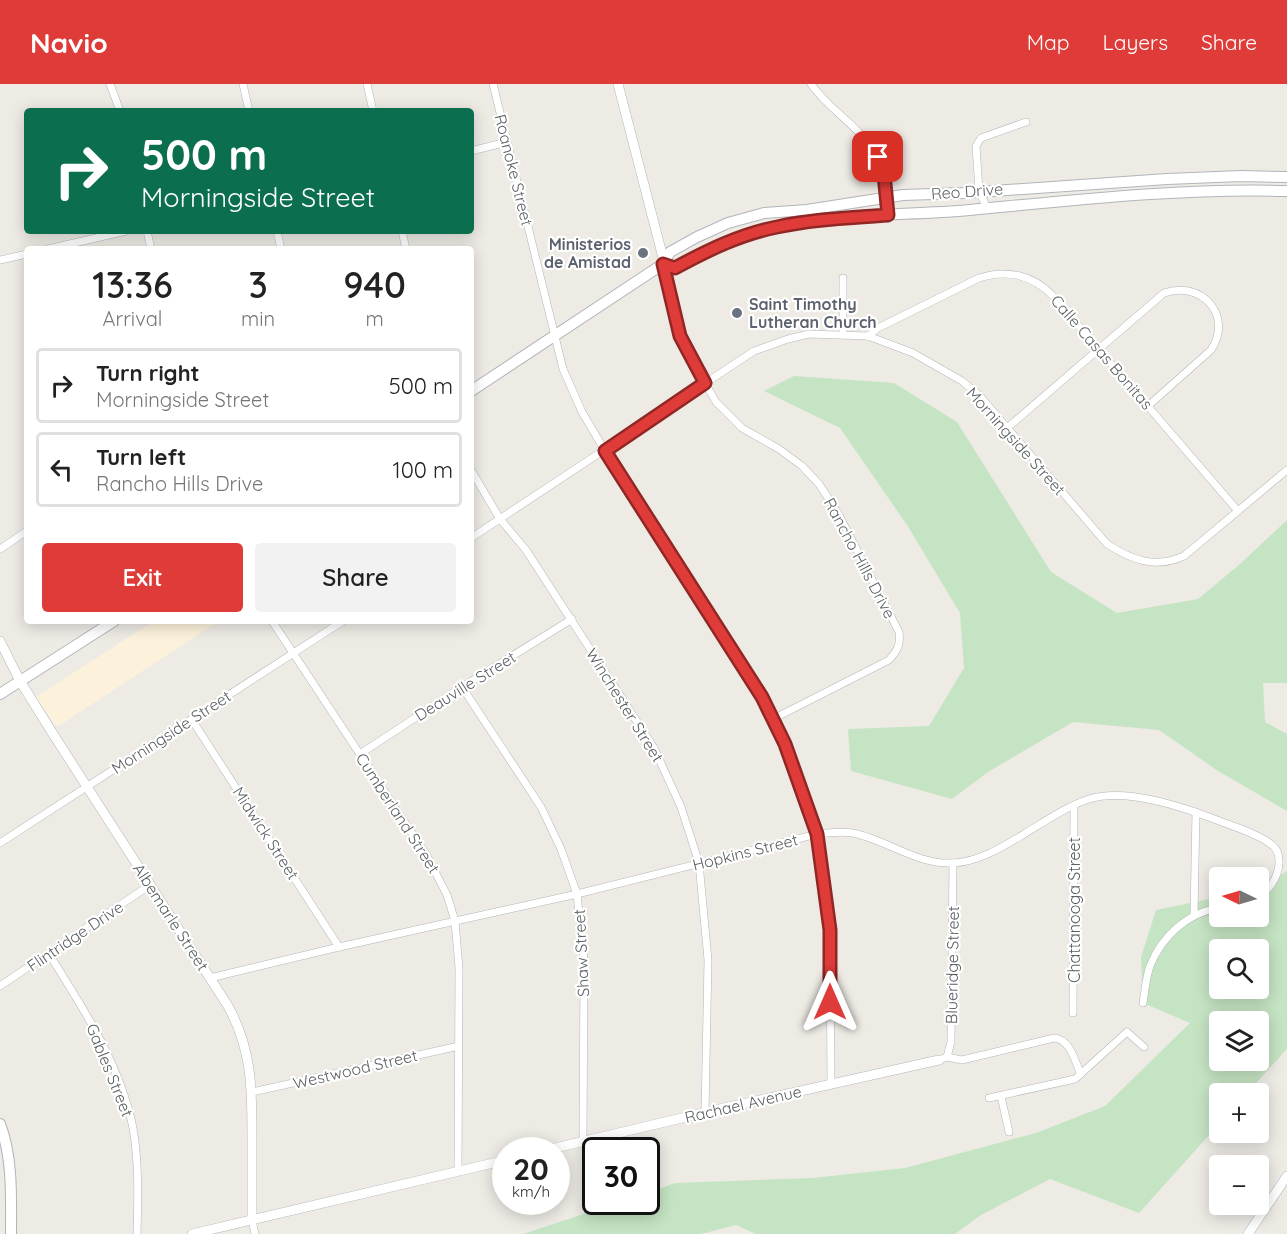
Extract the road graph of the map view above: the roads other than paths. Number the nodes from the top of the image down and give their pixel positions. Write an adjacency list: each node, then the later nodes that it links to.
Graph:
1 (110, 84): 7 (street)
2 (243, 84): 8 (street)
3 (367, 84): 9 (street)
4 (494, 84): 11 (street, Roanoke Street)
5 (618, 84): 23 (street, Rancho Hills Drive)
6 (811, 84): 16 (street)
7 (119, 108)
8 (248, 108)
9 (372, 108)
10 (1026, 122): 14 (street)
11 (507, 142): 12 (street); 26 (street, Roanoke Street)
12 (474, 150)
13 (1287, 177): 14 (main road, Reo Drive)
14 (979, 191): 16 (main road, Reo Drive); 17 (street)
15 (1287, 191): 17 (main road, Reo Drive)
16 (887, 197): 18 (street); 23 (main road, Reo Drive)
17 (987, 208): 18 (main road, Reo Drive)
18 (888, 215): 23 (main road, Reo Drive)
19 (113, 234): 20 (street)
20 (61, 246)
21 (24, 255): 22 (street)
22 (0, 260)
23 (663, 264): 26 (main road, Reo Drive); 29 (street, Rancho Hills Drive)
24 (843, 278): 25 (street)
25 (843, 335): 27 (street, Morningside Street); 29 (street, Morningside Street)
26 (555, 336): 30 (main road, Reo Drive); 33 (street, Roanoke Street)
27 (868, 336): 28 (street, Calle Casas Bonitas); 32 (street, Morningside Street)
28 (1099, 349): 31 (street, Calle Casas Bonitas); 31 (street); 32 (street)
29 (705, 383): 33 (street, Morningside Street); 50 (street, Rancho Hills Drive)
30 (474, 389)
31 (1148, 406): 36 (street, Calle Casas Bonitas)
32 (1007, 428): 36 (street, Morningside Street)
33 (605, 451): 37 (street, Morningside Street); 50 (street, Roanoke Street)
34 (1287, 471): 36 (street, Morningside Street)
35 (474, 475): 37 (street, Winchester Street)
36 (1238, 511)
37 (500, 519): 39 (street, Morningside Street); 41 (street, Winchester Street)
38 (24, 533): 40 (street)
39 (474, 536)
40 (0, 549)
41 (572, 619): 48 (street, Deauville Street); 58 (street, Winchester Street)
42 (109, 624): 47 (main road)
43 (274, 624): 46 (street, Cumberland Street)
44 (338, 624): 46 (street, Morningside Street)
45 (0, 641): 47 (street, Albemarle Street)
46 (293, 654): 51 (street, Morningside Street); 52 (street, Cumberland Street)
47 (20, 681): 49 (main road); 53 (street, Albemarle Street)
48 (462, 687): 52 (street, Deauville Street); 62 (street, Shaw Street)
49 (0, 694)
50 (773, 719): 56 (street, Roanoke Street)
51 (192, 720): 53 (street, Morningside Street); 66 (street, Midwick Street)
52 (360, 754): 65 (street, Cumberland Street)
53 (86, 786): 57 (street, Morningside Street); 60 (street, Albemarle Street)
54 (1074, 807): 55 (street, Hopkins Street); 59 (street, Hopkins Street); 71 (street, Chattanooga Street)
55 (1196, 812): 61 (street, Hopkins Street); 64 (street)
56 (817, 834): 58 (street, Hopkins Street); 59 (street, Hopkins Street); 76 (street, Roanoke Street)
57 (0, 843)
58 (699, 863): 62 (street, Hopkins Street); 80 (street, Winchester Street)
59 (953, 863): 74 (street, Blueridge Street)
60 (150, 885): 67 (street, Flintridge Drive); 68 (street, Albemarle Street)
61 (1269, 888)
62 (577, 894): 65 (street, Hopkins Street); 83 (street, Shaw Street)
63 (1209, 909): 64 (street)
64 (1194, 915): 70 (street)
65 (455, 921): 66 (street, Hopkins Street); 72 (street, Cumberland Street)
66 (339, 947): 68 (street, Hopkins Street)
67 (49, 954): 69 (street, Flintridge Drive); 90 (street, Gables Street)
68 (210, 978): 77 (street, Albemarle Street)
69 (0, 986)
70 (1143, 1003)
71 (1073, 1013)
72 (459, 1046): 77 (street, Westwood Street); 86 (street, Cumberland Street)
73 (1144, 1047): 75 (street)
74 (943, 1058): 75 (street); 76 (street, Rachael Avenue)
75 (1081, 1074): 78 (street)
76 (831, 1084): 80 (street, Rachael Avenue)
77 (252, 1092): 88 (street, Albemarle Street)
78 (1001, 1096): 79 (street); 82 (street)
79 (989, 1098)
80 (705, 1113): 84 (street, Rachael Avenue)
81 (0, 1124): 89 (main road)
82 (1009, 1132)
83 (583, 1137)
84 (604, 1137)
85 (492, 1163): 86 (street)
86 (458, 1171): 88 (street)
87 (1287, 1176): 93 (street)
88 (252, 1220): 91 (street); 92 (street)
89 (10, 1234)
90 (137, 1234)
91 (192, 1234)
92 (255, 1234)
93 (1248, 1234)

